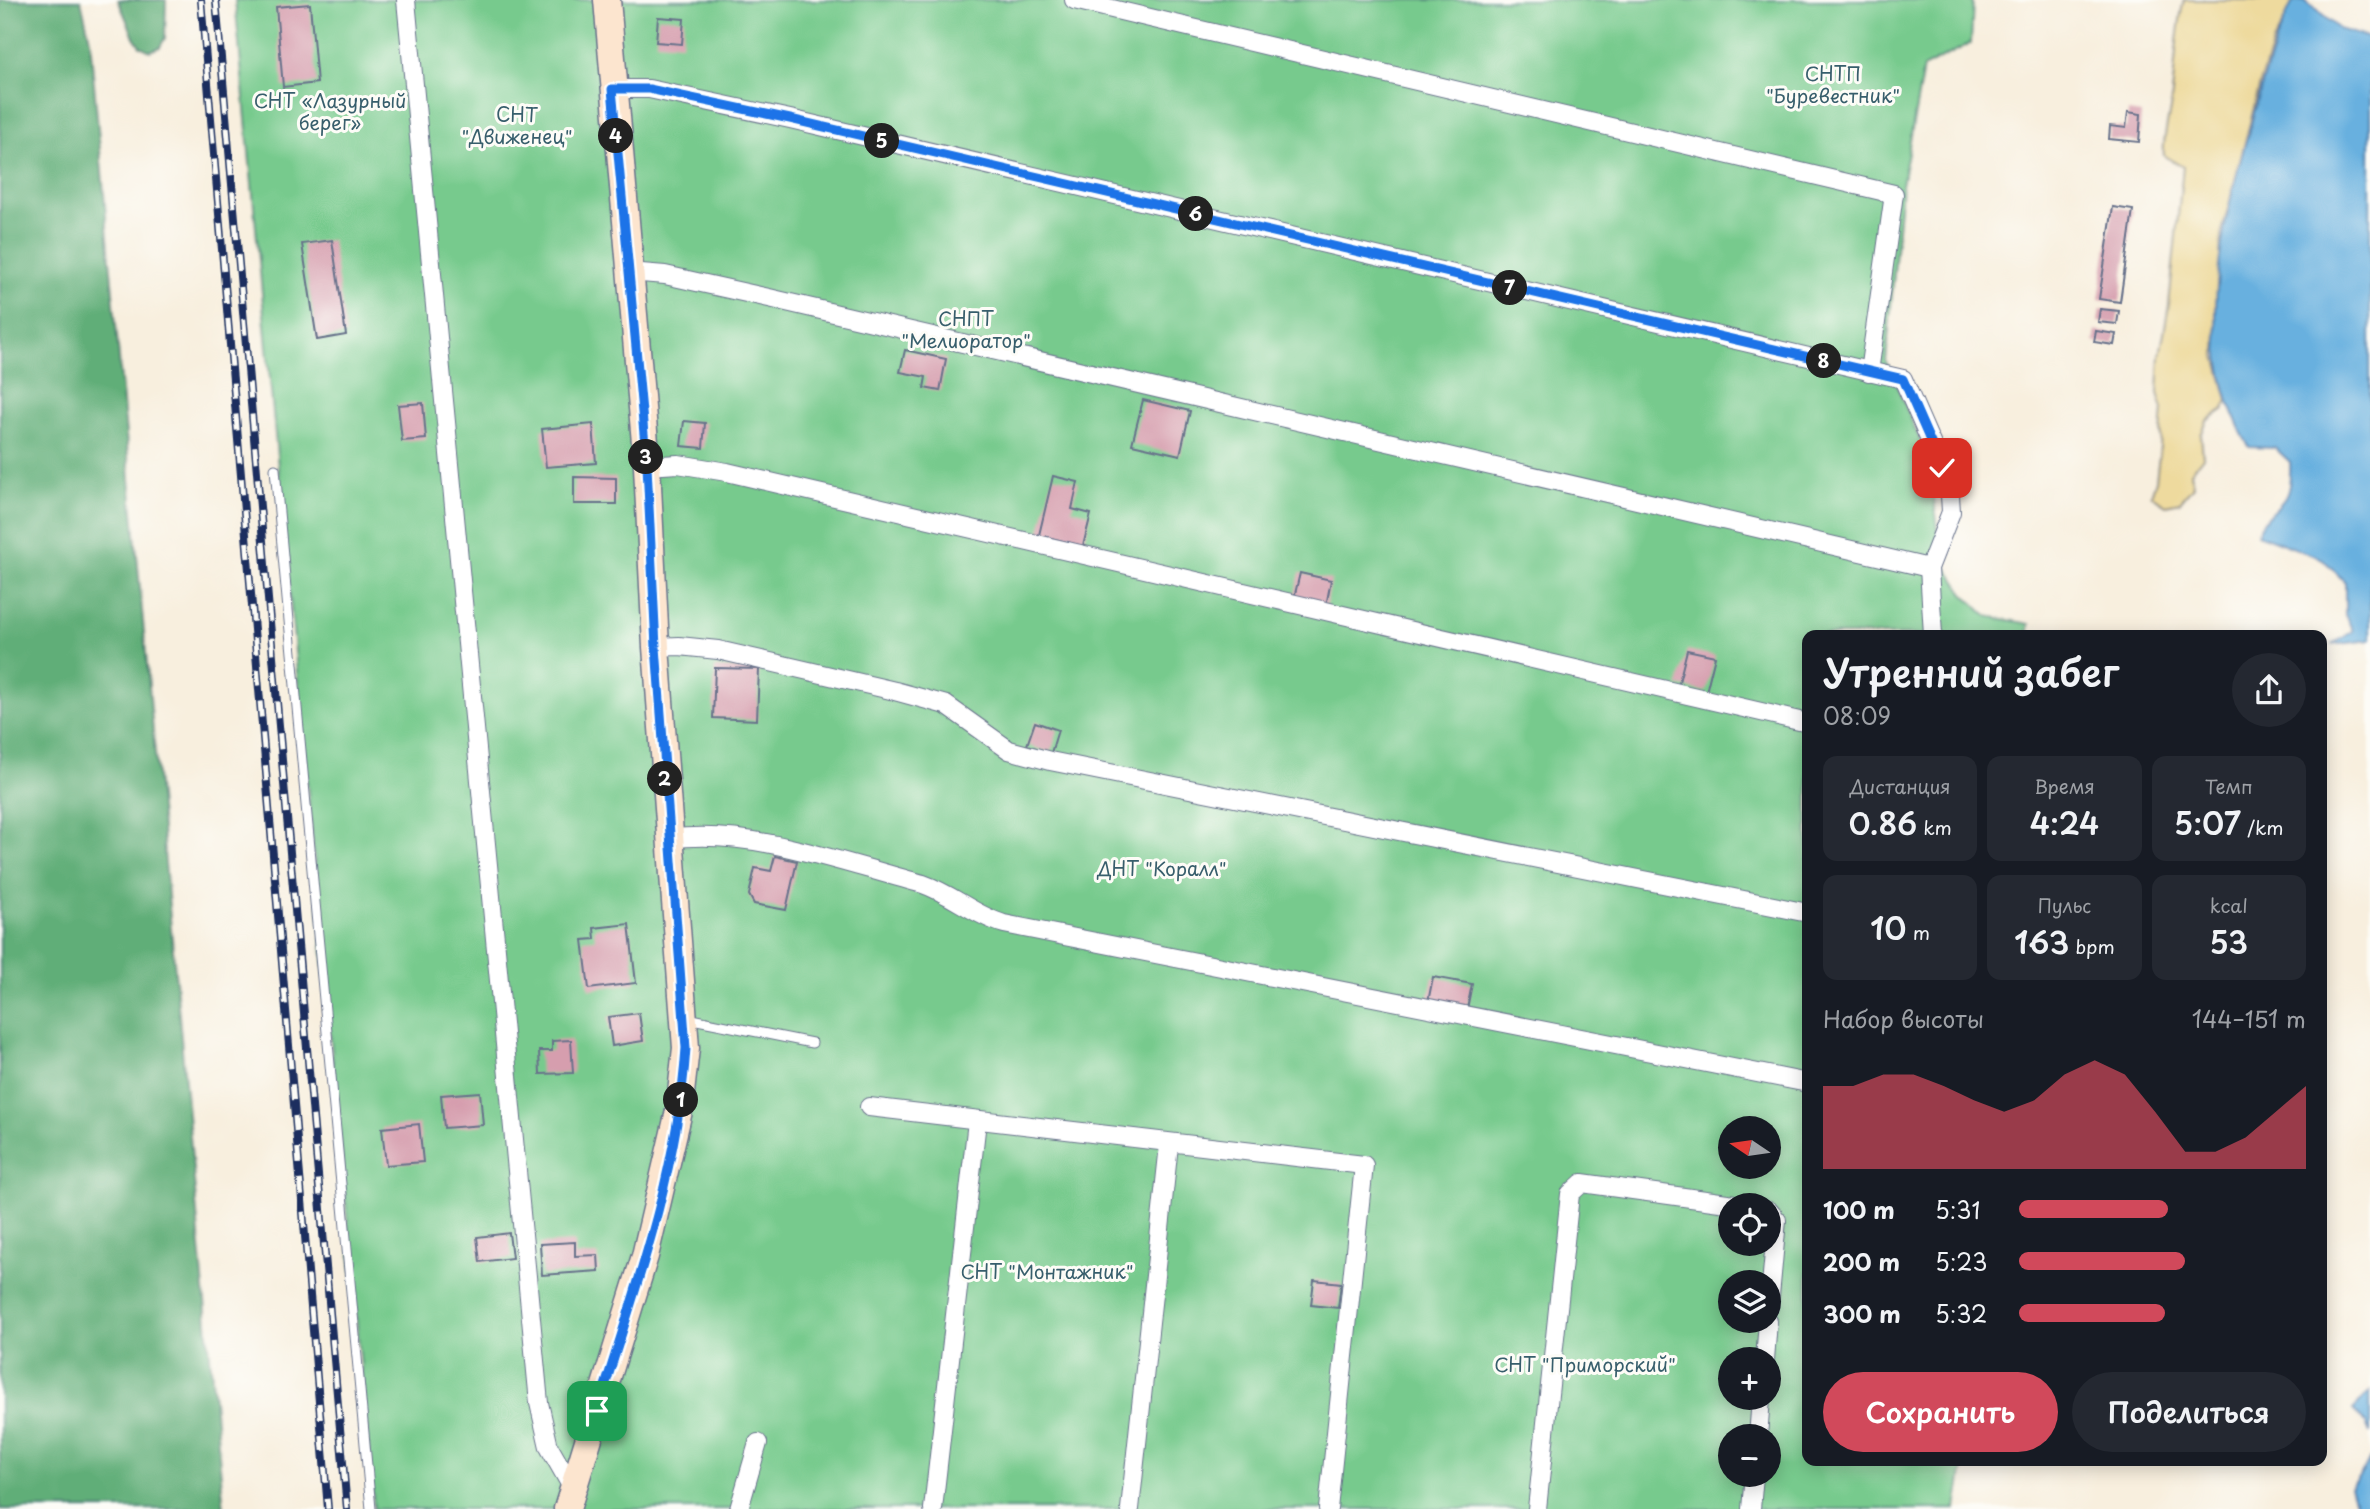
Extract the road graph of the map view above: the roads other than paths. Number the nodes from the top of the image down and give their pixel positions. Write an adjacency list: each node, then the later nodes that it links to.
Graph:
1 (406, 0): 24 (street)
2 (607, 0): 4 (street)
3 (1074, 0): 6 (street)
4 (612, 89): 5 (street); 6 (street)
5 (629, 272): 7 (street); 9 (street)
6 (1869, 372): 9 (street)
7 (647, 466): 11 (street); 12 (street)
8 (275, 470): 25 (lane)
9 (1929, 568): 10 (street)
10 (1933, 630)
11 (656, 647): 13 (street); 14 (street)
12 (1802, 722)
13 (670, 839): 15 (street); 17 (street)
14 (1802, 912)
15 (685, 1018): 16 (lane); 24 (street)
16 (812, 1043)
17 (1802, 1082)
18 (869, 1107): 19 (street)
19 (977, 1121): 20 (street); 27 (street)
20 (1169, 1145): 28 (street); 29 (street)
21 (1718, 1202): 30 (street)
22 (758, 1443): 26 (street)
23 (1753, 1487): 31 (street)
24 (570, 1499)
25 (371, 1509)
26 (738, 1509)
27 (933, 1509)
28 (1130, 1509)
29 (1328, 1509)
30 (1537, 1509)
31 (1751, 1509)

